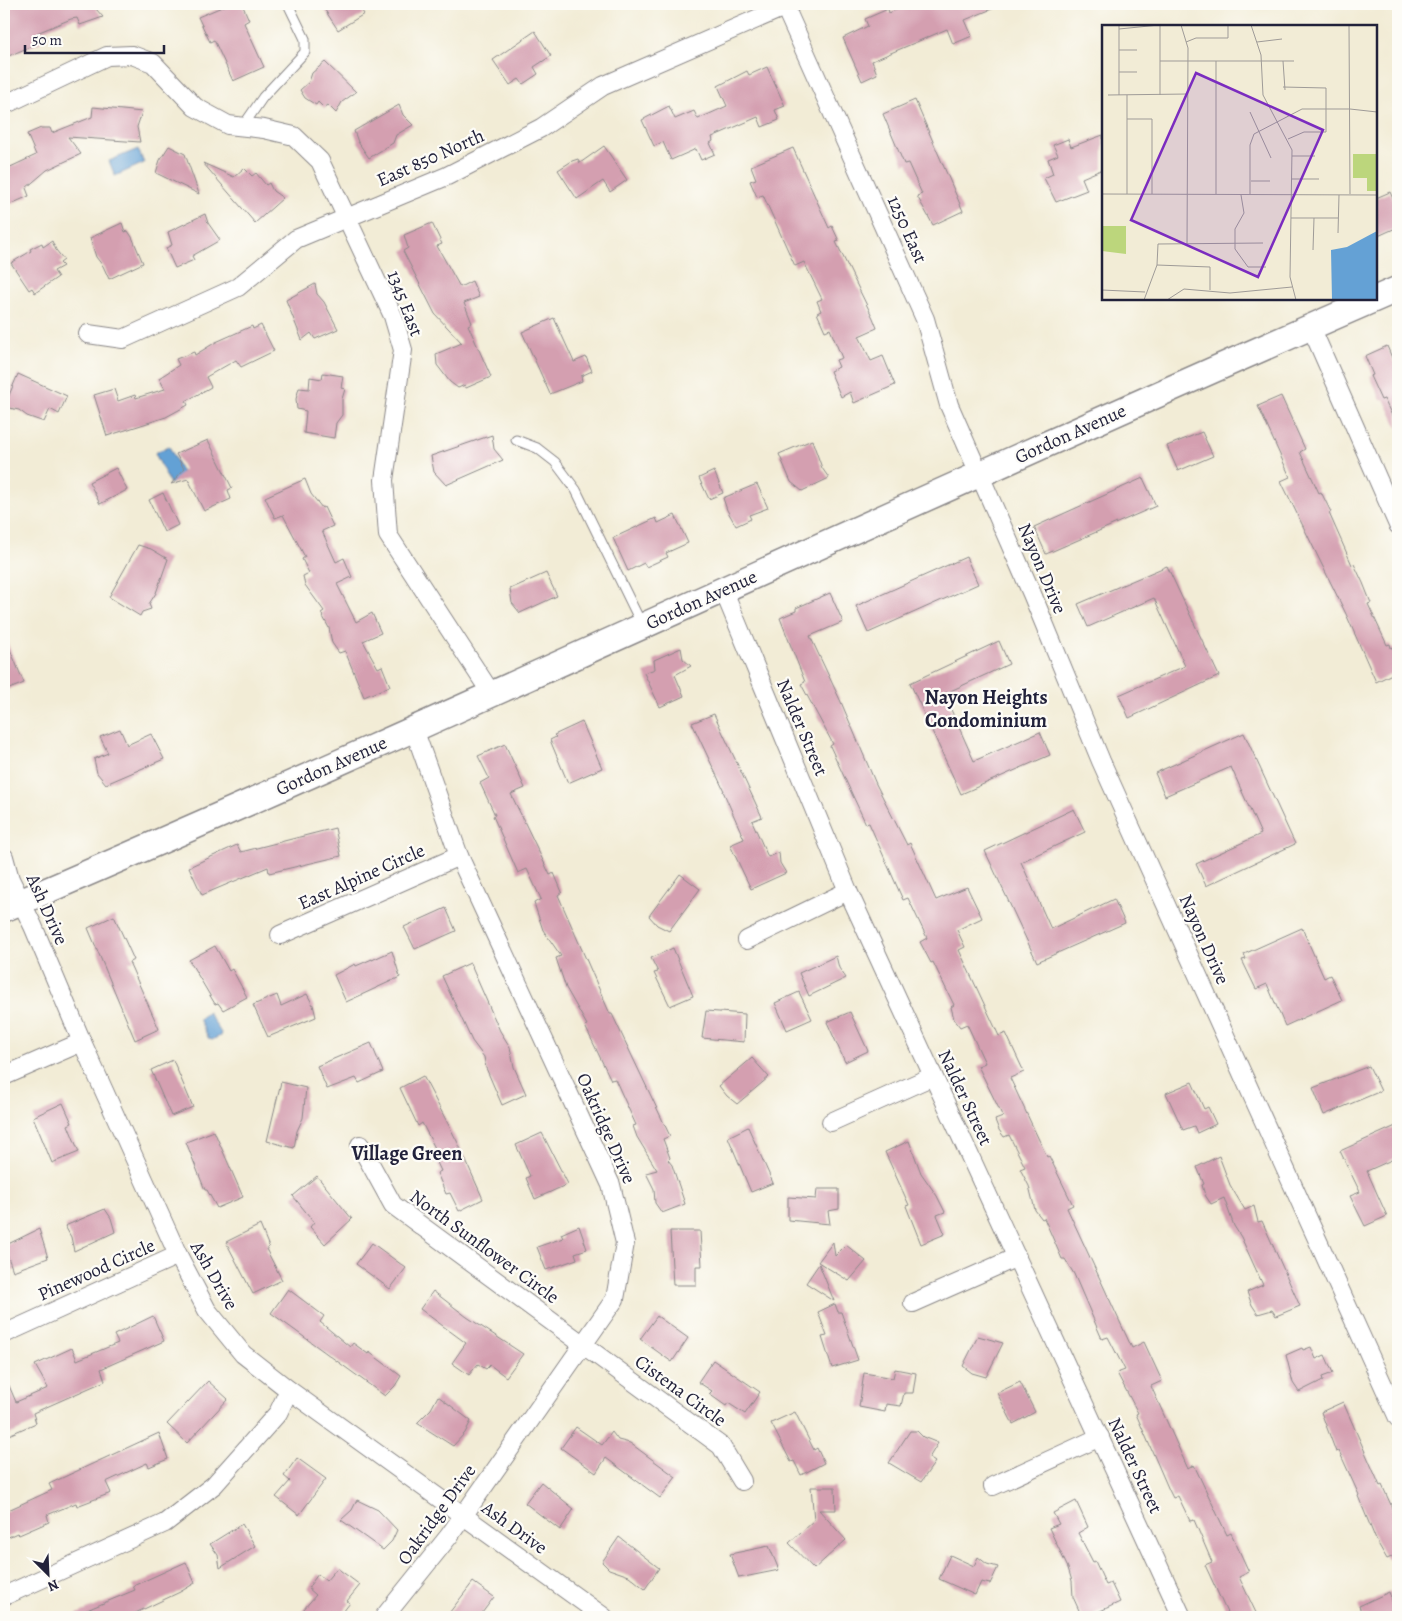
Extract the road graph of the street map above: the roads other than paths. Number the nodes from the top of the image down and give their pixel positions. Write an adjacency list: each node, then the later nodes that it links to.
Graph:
1 (288, 4): 4 (lane)
2 (788, 5): 5 (street, East 850 North); 12 (street, 1250 East)
3 (4, 105): 4 (street, 1345 East)
4 (244, 126): 5 (street, 1345 East)
5 (345, 217): 10 (street, East 850 North); 16 (street, 1345 East)
6 (1398, 289): 7 (main road, Gordon Avenue)
7 (1377, 298)
8 (1373, 300): 9 (main road, Gordon Avenue)
9 (1312, 327): 12 (main road, Gordon Avenue); 13 (street)
10 (88, 334)
11 (516, 440): 15 (lane)
12 (979, 474): 14 (main road, Gordon Avenue); 35 (street, Nayon Drive)
13 (1398, 525)
14 (723, 589): 15 (main road, Gordon Avenue); 20 (street, Nalder Street)
15 (642, 626): 16 (main road, Gordon Avenue)
16 (491, 693): 17 (main road, Gordon Avenue)
17 (414, 729): 18 (street, Oakridge Drive); 21 (main road, Gordon Avenue)
18 (459, 856): 22 (street, East Alpine Circle); 33 (street, Oakridge Drive)
19 (4, 857): 21 (street, Ash Drive)
20 (848, 891): 23 (street); 26 (street, Nalder Street)
21 (12, 905): 24 (street, Ash Drive)
22 (280, 936)
23 (747, 940)
24 (82, 1042): 25 (street); 29 (street, Ash Drive)
25 (4, 1076)
26 (933, 1076): 27 (street); 30 (street, Nalder Street)
27 (831, 1122)
28 (360, 1145): 33 (street, North Sunflower Circle)
29 (178, 1255): 32 (street, Pinewood Circle); 34 (street, Ash Drive)
30 (1017, 1257): 31 (street); 37 (street, Nalder Street)
31 (913, 1303)
32 (4, 1334)
33 (582, 1344): 38 (street, Cistena Circle); 40 (street, Oakridge Drive)
34 (289, 1390): 40 (street, Ash Drive); 41 (street)
35 (1394, 1398): 36 (street, Nayon Drive)
36 (1398, 1418)
37 (1100, 1437): 39 (street); 44 (street, Nalder Street)
38 (742, 1481)
39 (993, 1486)
40 (463, 1515): 42 (street, Oakridge Drive); 43 (street, Ash Drive)
41 (4, 1596)
42 (384, 1617)
43 (604, 1617)
44 (1182, 1617)

